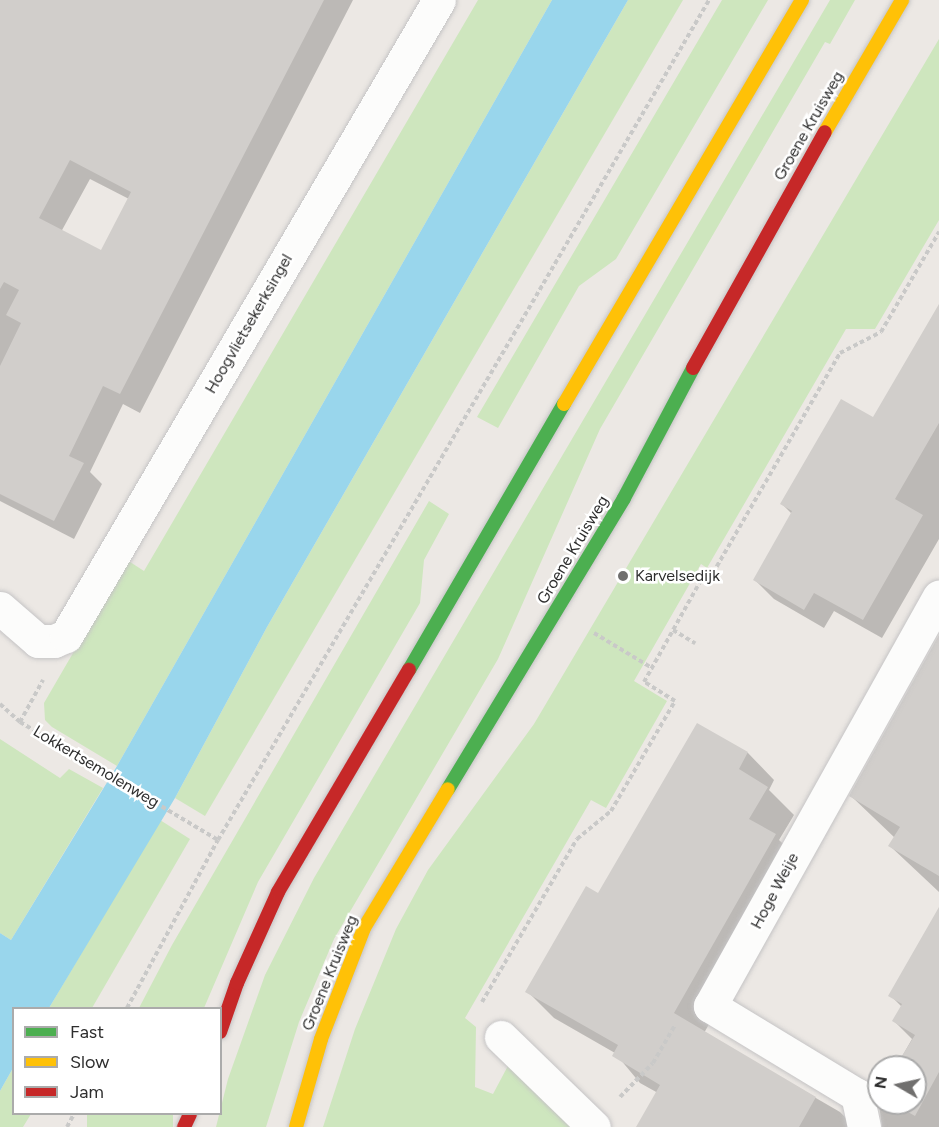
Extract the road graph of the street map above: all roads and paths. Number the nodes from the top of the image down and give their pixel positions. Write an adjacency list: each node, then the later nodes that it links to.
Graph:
1 (439, 0): 7 (street, Hoogvlietsekerksingel)
2 (709, 0): 13 (path)
3 (802, 0): 16 (main road)
4 (902, 0): 19 (main road, Groene Kruisweg)
5 (939, 232): 8 (path)
6 (939, 597): 14 (street, Hoge Weije)
7 (0, 608)
8 (673, 630): 10 (path); 11 (path)
9 (594, 633): 11 (path)
10 (695, 643)
11 (652, 668): 17 (path)
12 (0, 704): 13 (path, Lokkertsemolenweg)
13 (218, 840): 15 (path)
14 (710, 1006): 18 (path); 21 (street)
15 (128, 1007)
16 (222, 1026)
17 (501, 1037): 20 (street)
18 (617, 1103)
19 (296, 1127)
20 (594, 1127)
21 (864, 1127)

